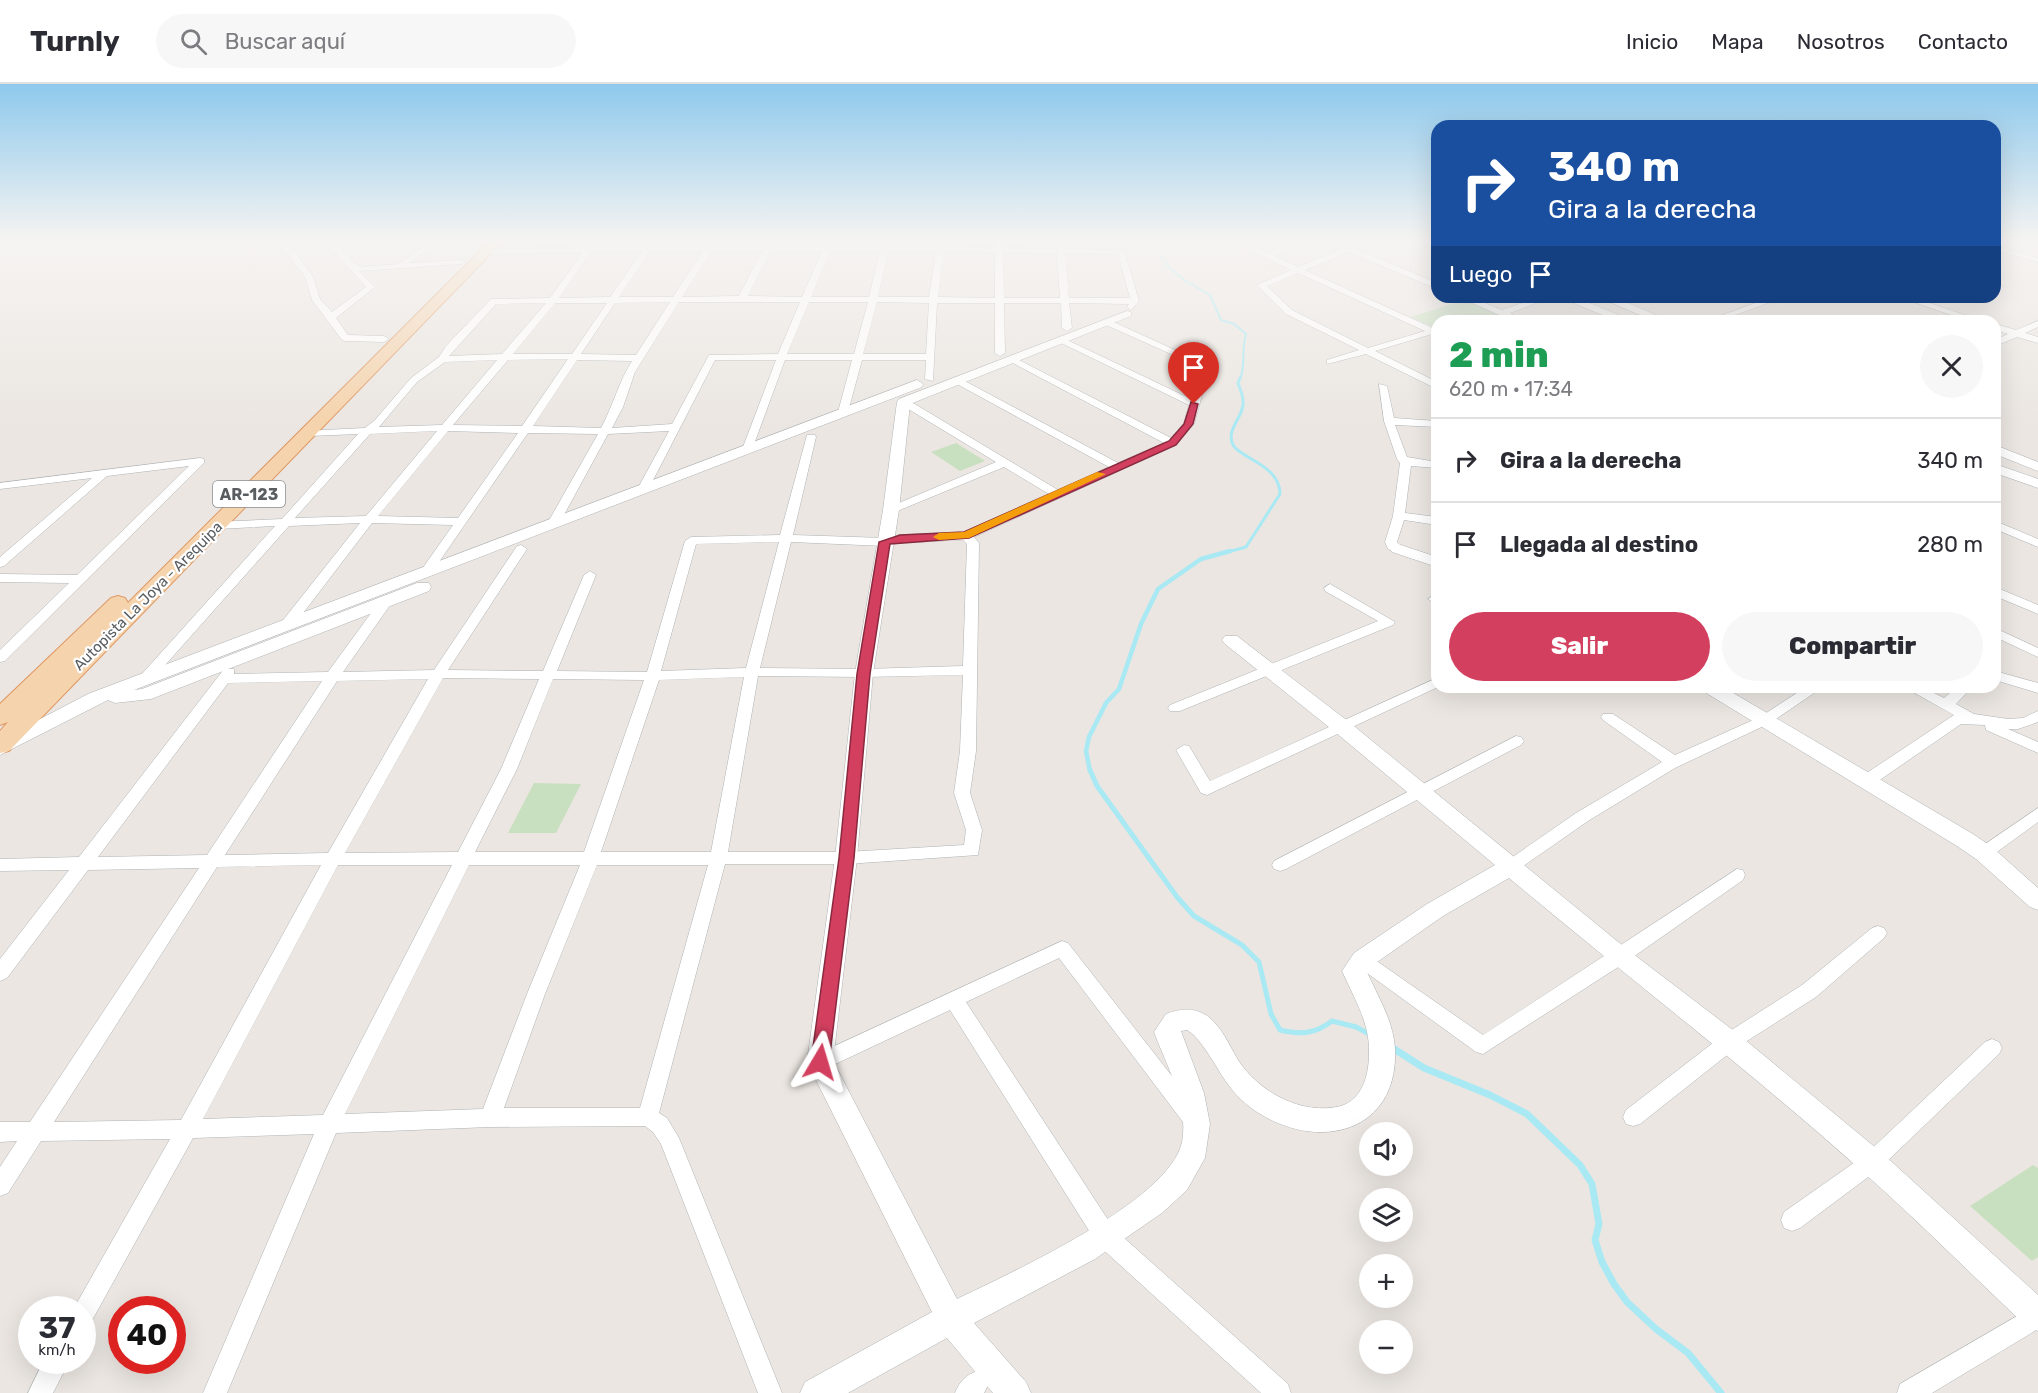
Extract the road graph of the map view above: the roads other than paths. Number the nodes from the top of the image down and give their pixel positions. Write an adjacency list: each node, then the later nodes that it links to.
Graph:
1 (318, 302): 31 (street)
2 (351, 302): 31 (street)
3 (421, 302): 38 (main road, Autopista La Joya - Arequipa / AR-123)
4 (435, 302): 65 (main road, Autopista La Joya - Arequipa / AR-123)
5 (493, 302): 49 (street)
6 (551, 302): 44 (street)
7 (610, 302): 46 (street)
8 (672, 302): 47 (street)
9 (806, 302): 42 (street)
10 (872, 302): 48 (street)
11 (933, 302): 45 (street)
12 (999, 302): 43 (street)
13 (1063, 302): 37 (street)
14 (1075, 302): 24 (street)
15 (1125, 302): 24 (street)
16 (1278, 302): 41 (street)
17 (1371, 302): 34 (street)
18 (1478, 303): 25 (street)
19 (1531, 303): 25 (street)
20 (1580, 303): 27 (street)
21 (1619, 303): 28 (street)
22 (1762, 303): 29 (street)
23 (1922, 303): 30 (street)
24 (1125, 311): 37 (street); 37 (street); 56 (street)
25 (1502, 313): 26 (street)
26 (1507, 315)
27 (1612, 315)
28 (1649, 315)
29 (1728, 315)
30 (1959, 315)
31 (331, 317): 38 (street)
32 (2038, 324): 36 (street)
33 (2001, 329): 36 (street)
34 (1431, 330)
35 (1431, 333): 41 (street)
36 (2016, 333): 39 (street); 40 (street)
37 (1063, 334): 43 (street); 56 (street)
38 (384, 339): 133 (main road, Autopista La Joya - Arequipa / AR-123)
39 (2001, 340)
40 (2038, 340)
41 (1369, 351): 50 (street); 53 (street)
42 (782, 356): 48 (street); 60 (street); 68 (street)
43 (1005, 356): 51 (street); 52 (street); 67 (street)
44 (505, 357): 46 (street); 49 (street); 61 (street)
45 (931, 357): 48 (street); 51 (street)
46 (572, 358): 47 (street); 62 (street)
47 (640, 358): 64 (street)
48 (857, 358): 57 (street)
49 (443, 359): 63 (street)
50 (1330, 362)
51 (930, 379): 57 (street)
52 (958, 381): 55 (street); 74 (street)
53 (1431, 382)
54 (1382, 386): 58 (street)
55 (904, 402): 66 (street); 71 (street); 81 (street)
56 (1194, 404): 67 (street)
57 (843, 412): 68 (street)
58 (1389, 422): 59 (street); 70 (street)
59 (1431, 424)
60 (677, 427): 64 (street); 79 (street)
61 (444, 428): 62 (street); 63 (street); 83 (street)
62 (525, 430): 64 (street); 85 (street)
63 (367, 431): 65 (street); 86 (street)
64 (606, 431): 87 (street)
65 (309, 434): 88 (main road, Autopista La Joya - Arequipa / AR-123)
66 (811, 437): 91 (street); 94 (street)
67 (1172, 443): 74 (street)
68 (748, 447): 79 (street)
69 (2001, 451): 73 (street)
70 (1406, 462): 72 (street); 82 (street)
71 (1004, 463): 80 (street); 81 (street)
72 (1431, 464)
73 (2038, 466)
74 (1116, 467): 80 (street)
75 (2001, 470): 77 (street)
76 (105, 472): 78 (street); 97 (street); 101 (street)
77 (2038, 484)
78 (0, 486)
79 (644, 488): 87 (street)
80 (1057, 494): 90 (street)
81 (891, 510): 92 (street)
82 (1398, 516): 84 (street); 95 (street)
83 (369, 519): 85 (street); 86 (street); 106 (street)
84 (1431, 520)
85 (462, 522): 98 (street)
86 (283, 524): 88 (street); 121 (street)
87 (553, 524): 98 (street)
88 (218, 525): 139 (main road, Autopista La Joya - Arequipa / AR-123)
89 (2001, 528): 93 (street)
90 (966, 536): 92 (street); 112 (street)
91 (787, 538): 92 (street); 114 (street); 118 (street)
92 (885, 542): 117 (street)
93 (2038, 543)
94 (521, 549): 104 (street); 115 (street)
95 (1398, 549): 96 (street)
96 (1431, 560)
97 (0, 563)
98 (426, 572): 106 (street)
99 (590, 575): 116 (street)
100 (0, 578): 101 (street)
101 (79, 579): 110 (street)
102 (1330, 588): 113 (street)
103 (2001, 594): 105 (street)
104 (387, 601): 111 (street); 119 (street)
105 (2038, 610)
106 (289, 622): 121 (street)
107 (2001, 635): 109 (street)
108 (1231, 640): 113 (street)
109 (2038, 653)
110 (0, 658)
111 (239, 658): 122 (street); 129 (street)
112 (971, 670): 117 (street); 148 (street)
113 (1270, 671): 131 (street); 137 (street)
114 (752, 672): 117 (street); 118 (street); 150 (street)
115 (438, 674): 116 (street); 119 (street); 149 (street)
116 (547, 674): 118 (street); 147 (street)
117 (864, 674): 148 (street)
118 (653, 676): 151 (street)
119 (332, 677): 122 (street); 152 (street)
120 (2001, 677): 124 (street)
121 (146, 678): 129 (street)
122 (224, 680): 153 (street)
123 (1431, 685): 137 (street)
124 (2038, 688)
125 (1720, 693): 136 (street)
126 (1807, 693): 136 (street)
127 (1923, 693): 130 (street)
128 (1959, 693): 130 (street)
129 (95, 698): 139 (street)
130 (1946, 705): 135 (street)
131 (1175, 708)
132 (2038, 716): 135 (street)
133 (0, 717)
134 (1608, 717): 142 (street)
135 (1968, 717): 140 (street); 143 (street)
136 (1765, 720): 142 (street); 143 (street)
137 (1342, 727): 141 (street); 144 (street)
138 (1516, 741): 144 (street)
139 (0, 746)
140 (2038, 748)
141 (1184, 750)
142 (1674, 762): 156 (street)
143 (1865, 782): 146 (street)
144 (1419, 792): 155 (street); 156 (street)
145 (2038, 814): 146 (street)
146 (1984, 854): 158 (street)
147 (462, 858): 149 (street); 151 (street); 170 (street)
148 (846, 858): 150 (street); 166 (street)
149 (333, 859): 152 (street); 172 (street)
150 (718, 859): 151 (street); 167 (street)
151 (590, 860): 169 (street)
152 (211, 861): 153 (street); 173 (street)
153 (84, 862): 154 (street); 162 (street)
154 (0, 865)
155 (1281, 865)
156 (1510, 867): 160 (street); 161 (street)
157 (1737, 875): 160 (street)
158 (2038, 901)
159 (1878, 933): 164 (street)
160 (1620, 957): 161 (street); 164 (street)
161 (1362, 960): 171 (street)
162 (0, 973)
163 (954, 1000): 166 (street); 171 (street); 178 (street)
164 (1729, 1042): 168 (street); 175 (street)
165 (1992, 1048): 175 (street)
166 (820, 1062): 181 (street)
167 (648, 1117): 169 (street); 185 (street)
168 (1633, 1117)
169 (490, 1118): 170 (street)
170 (329, 1124): 172 (street); 184 (street)
171 (1197, 1125): 178 (street)
172 (187, 1129): 173 (street); 179 (street)
173 (37, 1131): 174 (street); 176 (street)
174 (0, 1132)
175 (1872, 1162): 177 (street); 180 (street)
176 (0, 1186)
177 (1792, 1220)
178 (1106, 1237): 181 (street); 188 (street)
179 (93, 1296)
180 (2038, 1316): 189 (street)
181 (951, 1319): 186 (street); 187 (street)
182 (50, 1374): 183 (street)
183 (40, 1393)
184 (215, 1393)
185 (770, 1393)
186 (816, 1393)
187 (1015, 1393)
188 (1278, 1393)
189 (1910, 1393)

